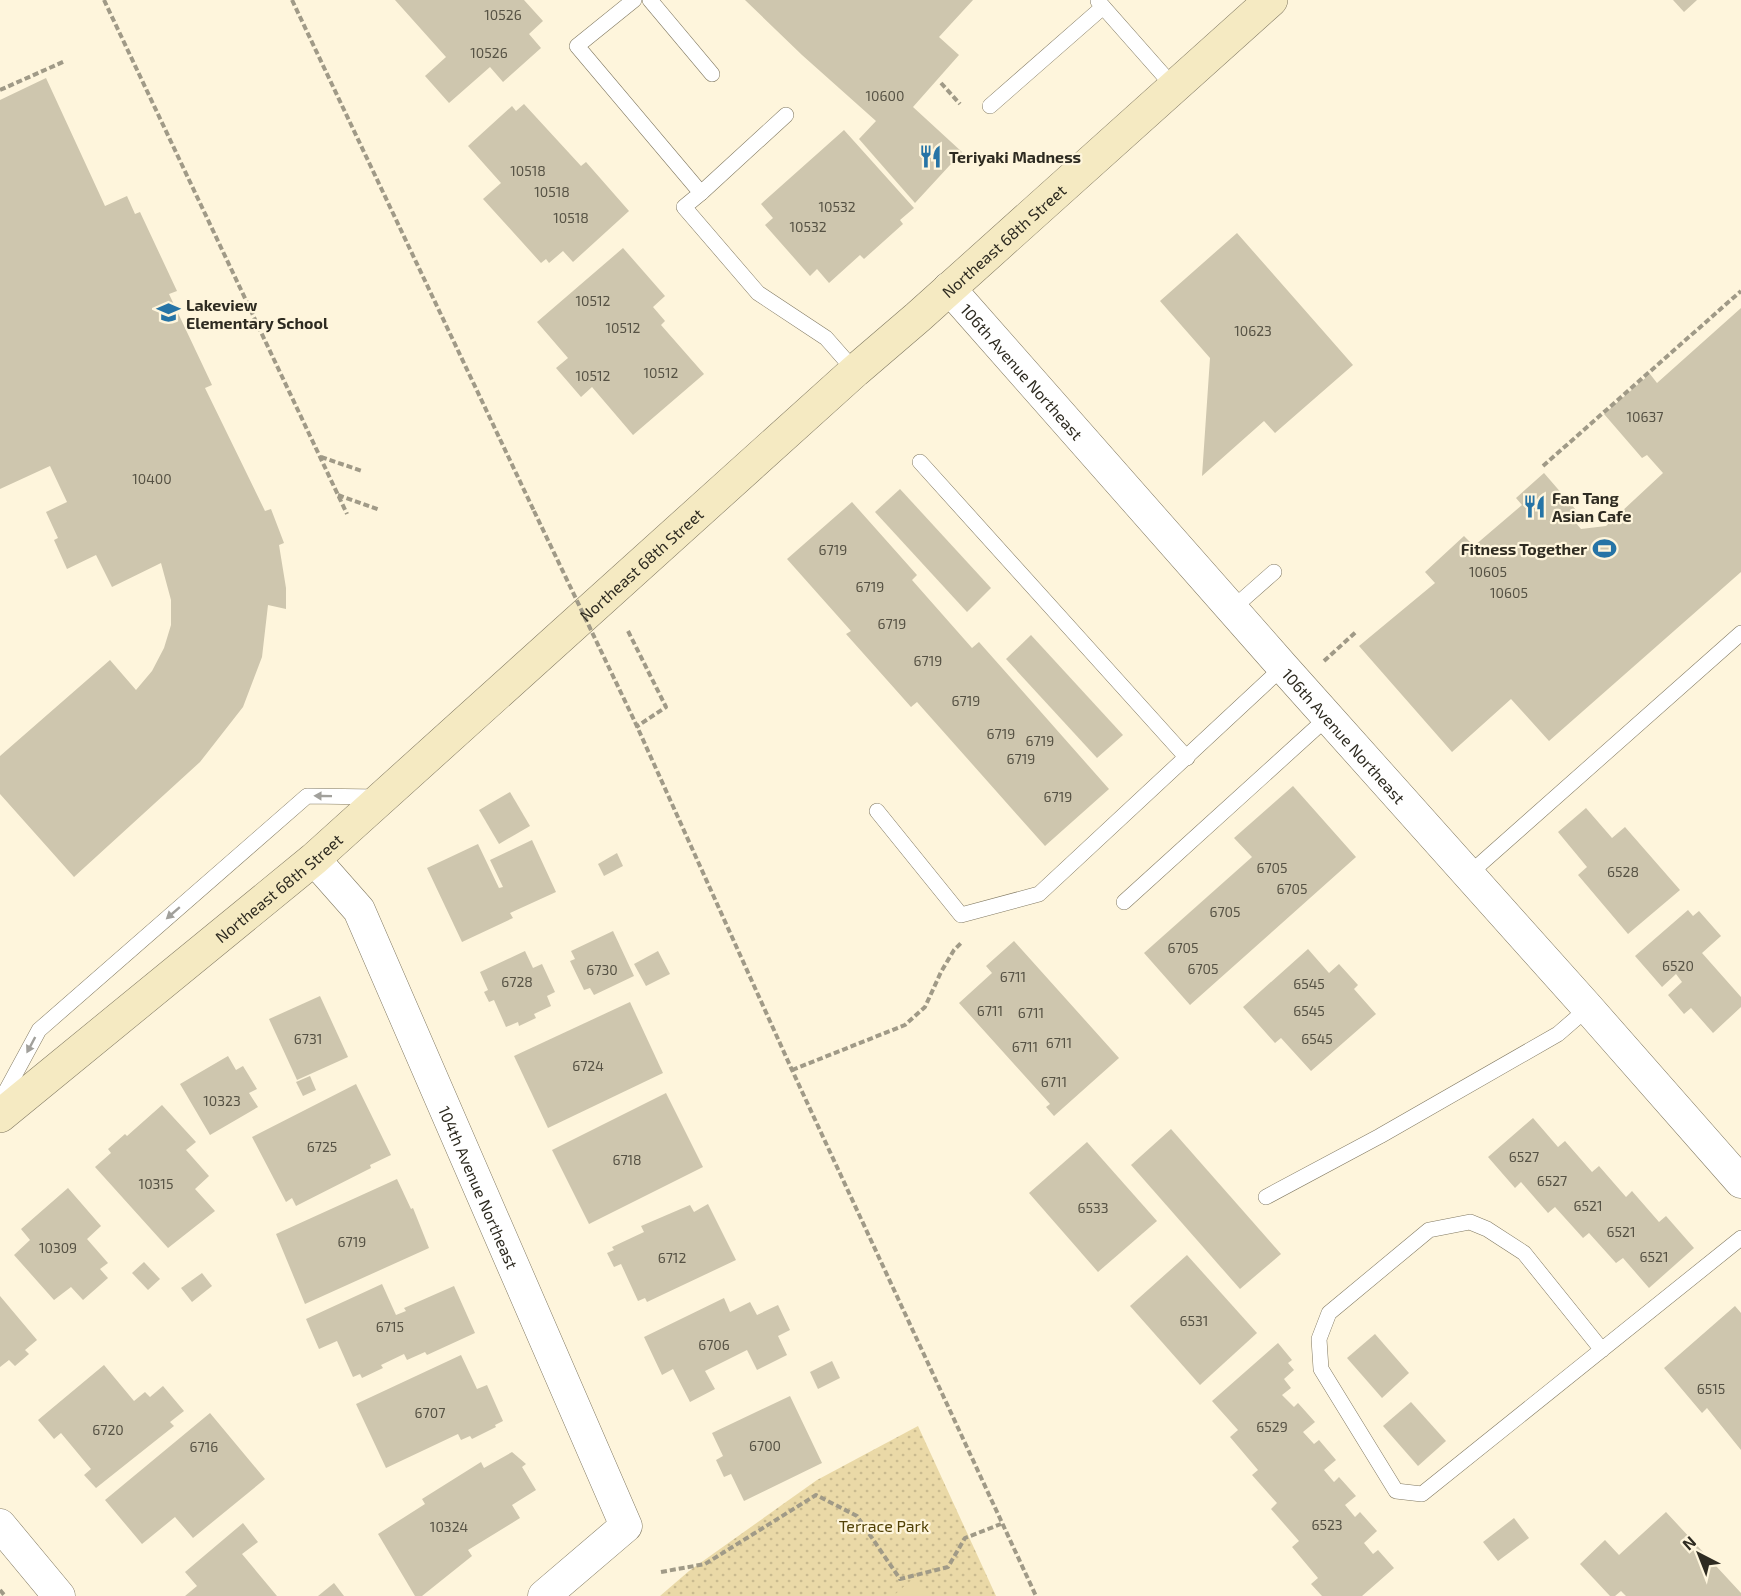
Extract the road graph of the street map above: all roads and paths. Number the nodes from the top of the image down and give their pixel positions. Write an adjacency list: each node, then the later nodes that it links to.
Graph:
1 (104, 0): 19 (path)
2 (292, 0): 34 (path, bridge)
3 (634, 0): 15 (lane)
4 (650, 0): 8 (lane)
5 (1271, 0): 10 (main road, Northeast 68th Street)
6 (1100, 3): 10 (lane); 13 (lane)
7 (65, 61): 11 (path)
8 (712, 74)
9 (940, 83): 12 (path)
10 (1173, 86): 16 (main road, Northeast 68th Street)
11 (0, 90)
12 (960, 104)
13 (990, 106)
14 (786, 115): 15 (lane)
15 (701, 193): 18 (lane)
16 (949, 288): 18 (main road, Northeast 68th Street); 27 (street, 106th Avenue Northeast)
17 (1741, 291): 21 (path)
18 (855, 371): 36 (main road, Northeast 68th Street)
19 (320, 457): 22 (path); 23 (path)
20 (920, 462): 35 (lane)
21 (1543, 466)
22 (362, 471)
23 (338, 495): 24 (path); 25 (path)
24 (380, 510)
25 (347, 514)
26 (1274, 572): 27 (lane)
27 (1232, 609): 32 (street, 106th Avenue Northeast)
28 (628, 631): 34 (path)
29 (1357, 631): 31 (path)
30 (1741, 633): 39 (lane)
31 (1321, 664)
32 (1283, 667): 33 (street, 106th Avenue Northeast); 35 (lane)
33 (1328, 717): 39 (street, 106th Avenue Northeast); 40 (lane)
34 (636, 727): 43 (path)
35 (1187, 758): 37 (lane)
36 (382, 797): 38 (main road, Northeast 68th Street); 44 (lane, one-way to 44)
37 (877, 811)
38 (314, 859): 45 (main road, Northeast 68th Street); 56 (street, 104th Avenue Northeast)
39 (1469, 874): 41 (street, 106th Avenue Northeast)
40 (1124, 902)
41 (1588, 1008): 46 (street, 106th Avenue Northeast); 47 (lane)
42 (905, 1025): 43 (path)
43 (792, 1070): 50 (path)
44 (0, 1102)
45 (0, 1116)
46 (1741, 1182)
47 (1266, 1197)
48 (1741, 1238): 49 (lane)
49 (1602, 1350): 49 (lane)
50 (1001, 1524): 52 (path); 57 (path)
51 (0, 1526): 55 (street)
52 (661, 1572)
53 (0, 1590): 54 (path)
54 (5, 1596)
55 (59, 1596)
56 (544, 1596)
57 (1036, 1596)

